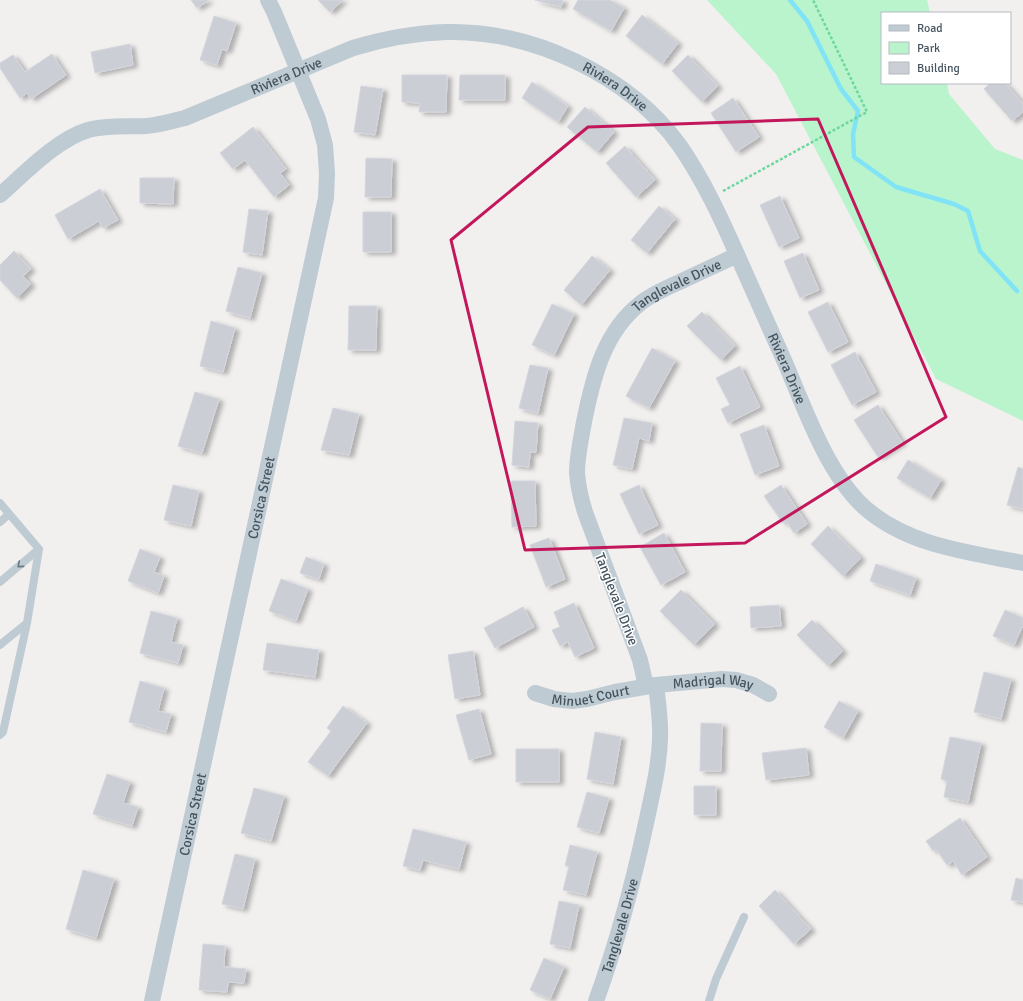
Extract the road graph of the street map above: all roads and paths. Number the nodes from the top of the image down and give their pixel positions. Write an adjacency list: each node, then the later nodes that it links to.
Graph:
1 (268, 0): 3 (street, Corsica Street)
2 (812, 0): 5 (path)
3 (299, 71): 4 (street, Riviera Drive); 5 (street, Riviera Drive); 20 (street, Corsica Street)
4 (0, 195)
5 (710, 198): 6 (street, Riviera Drive)
6 (737, 255): 11 (street, Riviera Drive); 15 (street, Tanglevale Drive)
7 (0, 503): 8 (lane)
8 (9, 514): 9 (lane); 10 (lane)
9 (0, 522)
10 (40, 548): 12 (lane, one-way to 12); 13 (lane)
11 (1023, 563)
12 (0, 582)
13 (27, 624): 14 (lane); 18 (lane)
14 (0, 645)
15 (651, 686): 16 (street, Minuet Court); 17 (street, Madrigal Way); 21 (street, Tanglevale Drive)
16 (535, 693)
17 (768, 694)
18 (0, 735)
19 (744, 917): 22 (lane)
20 (152, 1001)
21 (596, 1001)
22 (709, 1001)

